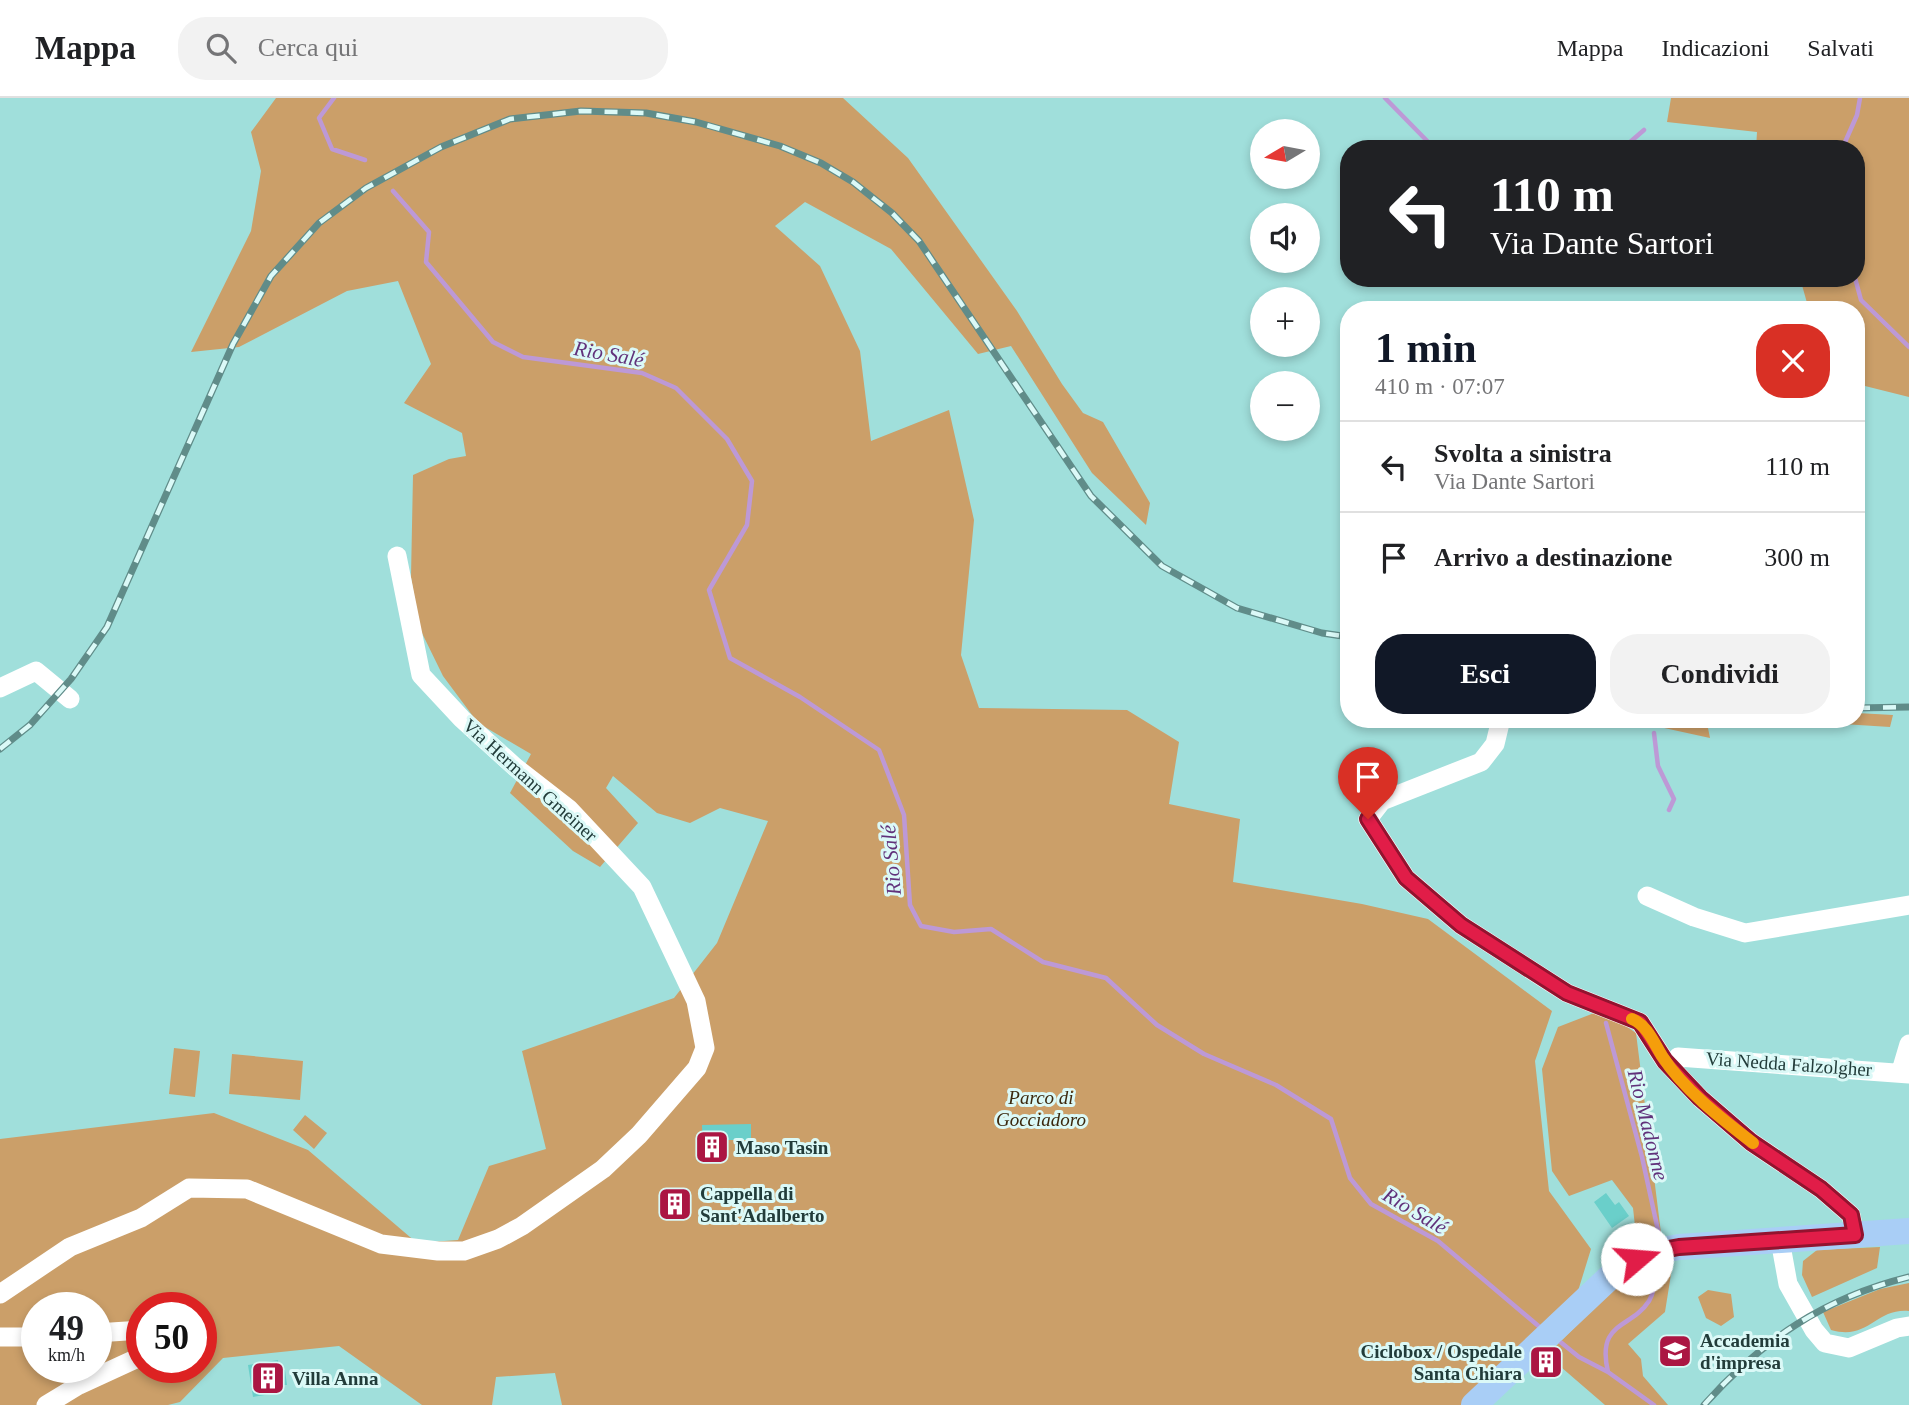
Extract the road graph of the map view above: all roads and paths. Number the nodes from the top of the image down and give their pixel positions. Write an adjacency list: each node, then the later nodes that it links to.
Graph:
1 (397, 556): 13 (street, Via Hermann Gmeiner)
2 (0, 688): 3 (street)
3 (70, 699)
4 (1499, 728): 11 (street)
5 (1647, 896): 6 (street)
6 (1909, 905)
7 (1909, 1044): 9 (street, Via Nedda Falzolgher)
8 (1678, 1057): 9 (street, Via Nedda Falzolgher)
9 (1905, 1073)
10 (1909, 1231): 11 (main road)
11 (1855, 1235): 12 (main road)
12 (1780, 1240): 14 (street); 18 (main road)
13 (0, 1294)
14 (1909, 1326)
15 (0, 1337): 16 (street)
16 (21, 1337)
17 (126, 1363): 19 (street)
18 (1482, 1399)
19 (46, 1405)

